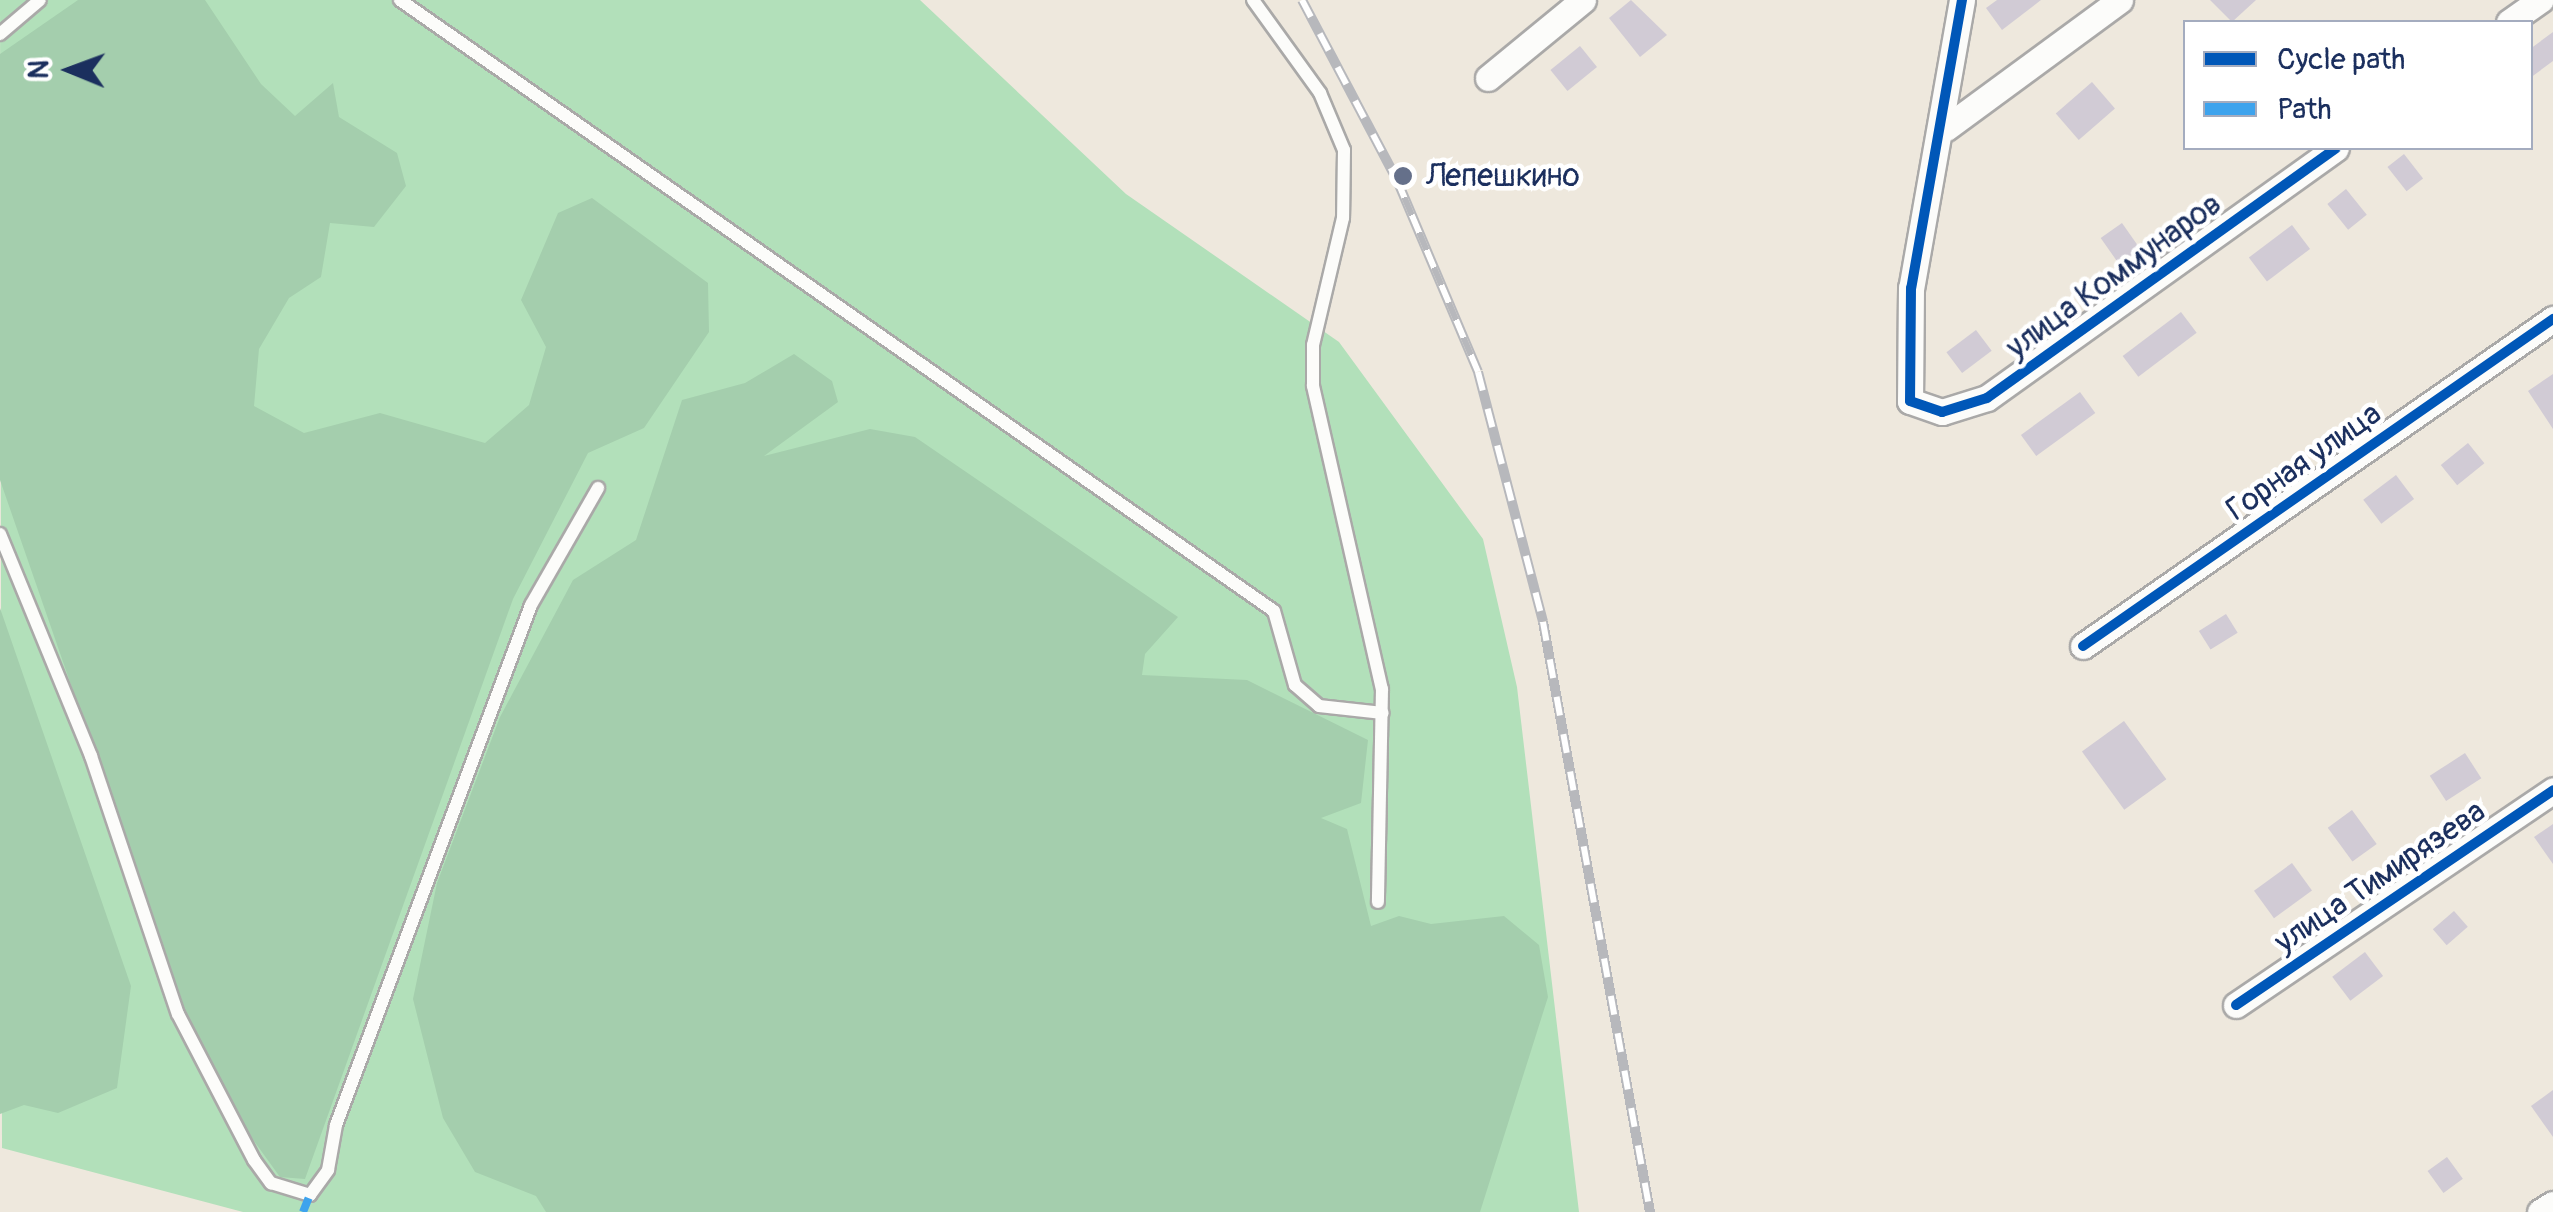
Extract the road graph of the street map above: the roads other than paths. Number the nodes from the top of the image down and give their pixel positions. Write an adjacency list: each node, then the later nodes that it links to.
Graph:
1 (40, 0): 9 (lane)
2 (400, 0): 17 (lane)
3 (1253, 0): 17 (lane)
4 (1584, 0): 10 (street)
5 (1962, 0): 11 (street)
6 (2120, 0): 11 (street)
7 (2540, 0): 8 (street)
8 (2512, 20)
9 (0, 34)
10 (1488, 78)
11 (1946, 128): 12 (street, улица Коммунаров)
12 (2333, 150)
13 (2553, 319): 16 (street, Горная улица)
14 (598, 488): 15 (lane)
15 (0, 534)
16 (2083, 646)
17 (1383, 713): 19 (lane)
18 (2553, 790): 20 (street, улица Тимирязева)
19 (1378, 902)
20 (2236, 1006)
21 (2553, 1204): 22 (street)
22 (2540, 1212)

